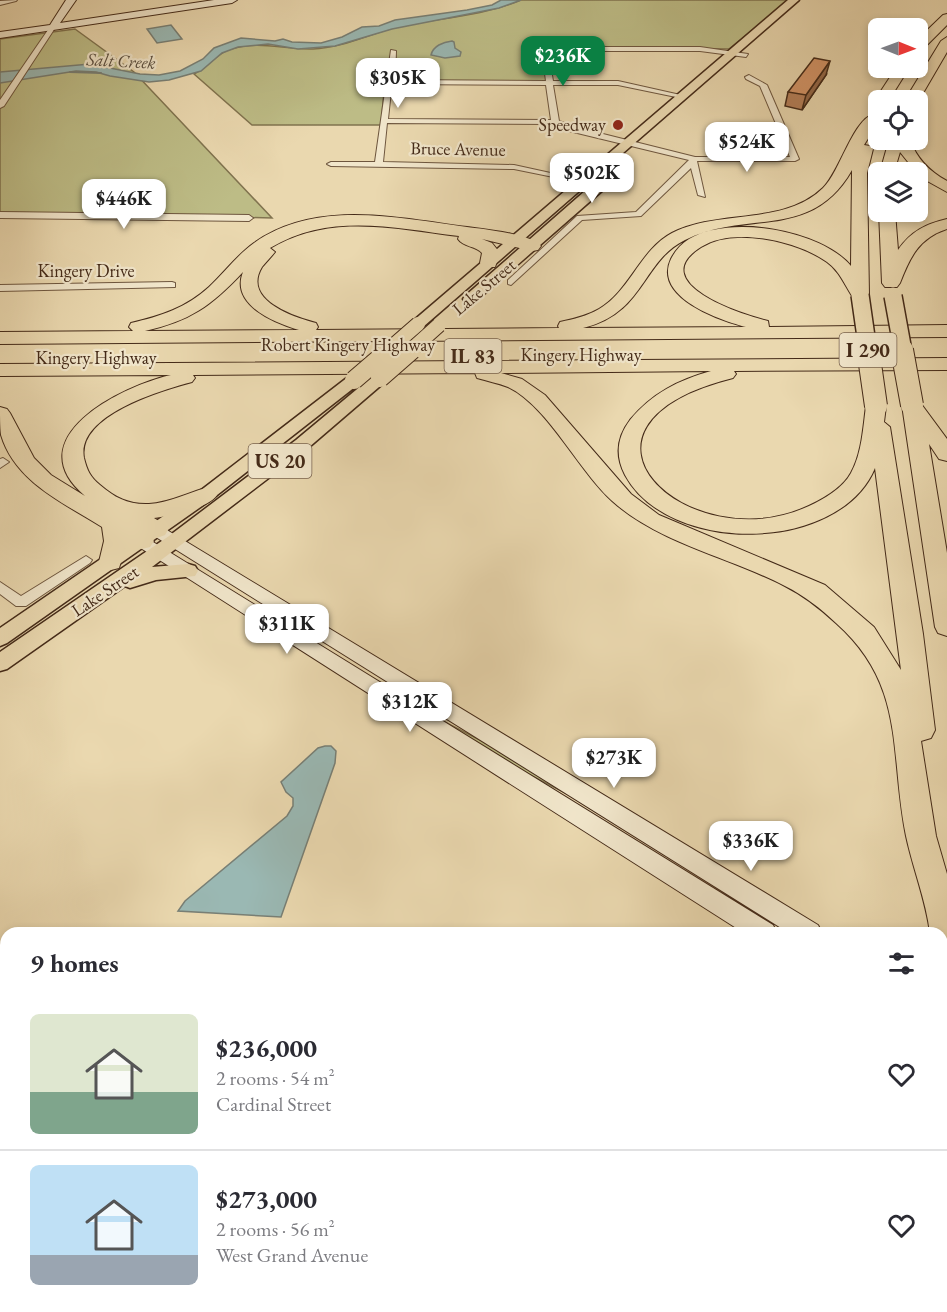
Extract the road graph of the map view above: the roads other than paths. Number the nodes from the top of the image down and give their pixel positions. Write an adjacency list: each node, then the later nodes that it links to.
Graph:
1 (14, 0): 5 (street)
2 (71, 0): 8 (main road)
3 (232, 0): 4 (main road)
4 (215, 1): 8 (main road)
5 (0, 3)
6 (798, 3): 13 (main road, Lake Street / US 20)
7 (947, 18): 10 (highway)
8 (52, 28): 9 (main road); 20 (street)
9 (0, 35)
10 (928, 36)
11 (947, 41): 18 (highway)
12 (393, 51): 16 (street)
13 (732, 52): 14 (street); 17 (street); 19 (main road, Lake Street / US 20)
14 (750, 52): 26 (main road)
15 (749, 76): 28 (street)
16 (391, 82): 17 (street); 21 (street)
17 (549, 83): 19 (street); 22 (street)
18 (918, 90)
19 (681, 96): 25 (main road, Lake Street / US 20)
20 (0, 106)
21 (384, 121): 22 (street); 31 (street)
22 (555, 122): 25 (street)
23 (868, 123): 51 (highway)
24 (868, 141): 47 (highway, I 290)
25 (626, 142): 26 (street); 33 (main road, Lake Street / US 20)
26 (642, 146): 28 (street); 29 (main road)
27 (908, 150): 34 (highway)
28 (694, 160): 35 (street); 43 (street)
29 (624, 162)
30 (331, 164): 31 (street, Bruce Avenue)
31 (378, 164): 33 (street, Bruce Avenue)
32 (607, 178): 41 (main road, Lake Street / US 20)
33 (583, 182): 41 (main road, Lake Street / US 20)
34 (947, 187)
35 (702, 195)
36 (1, 216): 37 (street)
37 (249, 218)
38 (888, 222): 46 (highway, I 290)
39 (947, 224): 46 (highway)
40 (466, 239): 41 (highway); 42 (highway); 50 (highway)
41 (520, 244): 42 (main road, Lake Street / US 20); 52 (highway); 68 (main road, Lake Street / US 20, bridge)
42 (489, 263): 61 (main road, Lake Street / US 20, bridge)
43 (511, 282)
44 (172, 285): 45 (street, Kingery Drive)
45 (0, 288)
46 (892, 290): 62 (highway, I 290, bridge)
47 (860, 295): 49 (highway); 63 (highway, I 290, bridge)
48 (947, 330): 49 (highway)
49 (801, 333): 51 (highway)
50 (387, 334): 51 (highway); 52 (highway)
51 (469, 335)
52 (0, 336)
53 (947, 342): 54 (highway, Robert Kingery Highway / IL 83)
54 (0, 346)
55 (947, 353): 56 (highway, Kingery Highway / IL 83)
56 (0, 359)
57 (850, 364): 58 (highway); 59 (highway); 63 (highway)
58 (947, 364)
59 (445, 367): 61 (highway); 77 (highway)
60 (0, 370): 61 (highway)
61 (348, 374): 66 (main road, Lake Street / US 20); 67 (highway)
62 (912, 405): 65 (highway); 74 (highway, I 290)
63 (876, 406): 77 (highway, I 290)
64 (0, 413): 67 (highway)
65 (947, 454)
66 (206, 495): 67 (highway, US 20); 68 (main road, Lake Street / US 20)
67 (119, 517): 68 (highway); 70 (highway)
68 (159, 541): 70 (main road, Lake Street / US 20); 71 (main road); 73 (main road, Lake Street / US 20); 79 (main road)
69 (86, 560): 72 (street)
70 (111, 562): 75 (main road, Lake Street / US 20)
71 (188, 571): 73 (main road); 78 (main road)
72 (0, 587)
73 (107, 589): 76 (main road, Lake Street / US 20)
74 (947, 627)
75 (0, 638)
76 (0, 663)
77 (942, 908): 80 (highway, I 290)
78 (755, 927)
79 (800, 927)
80 (945, 927)

